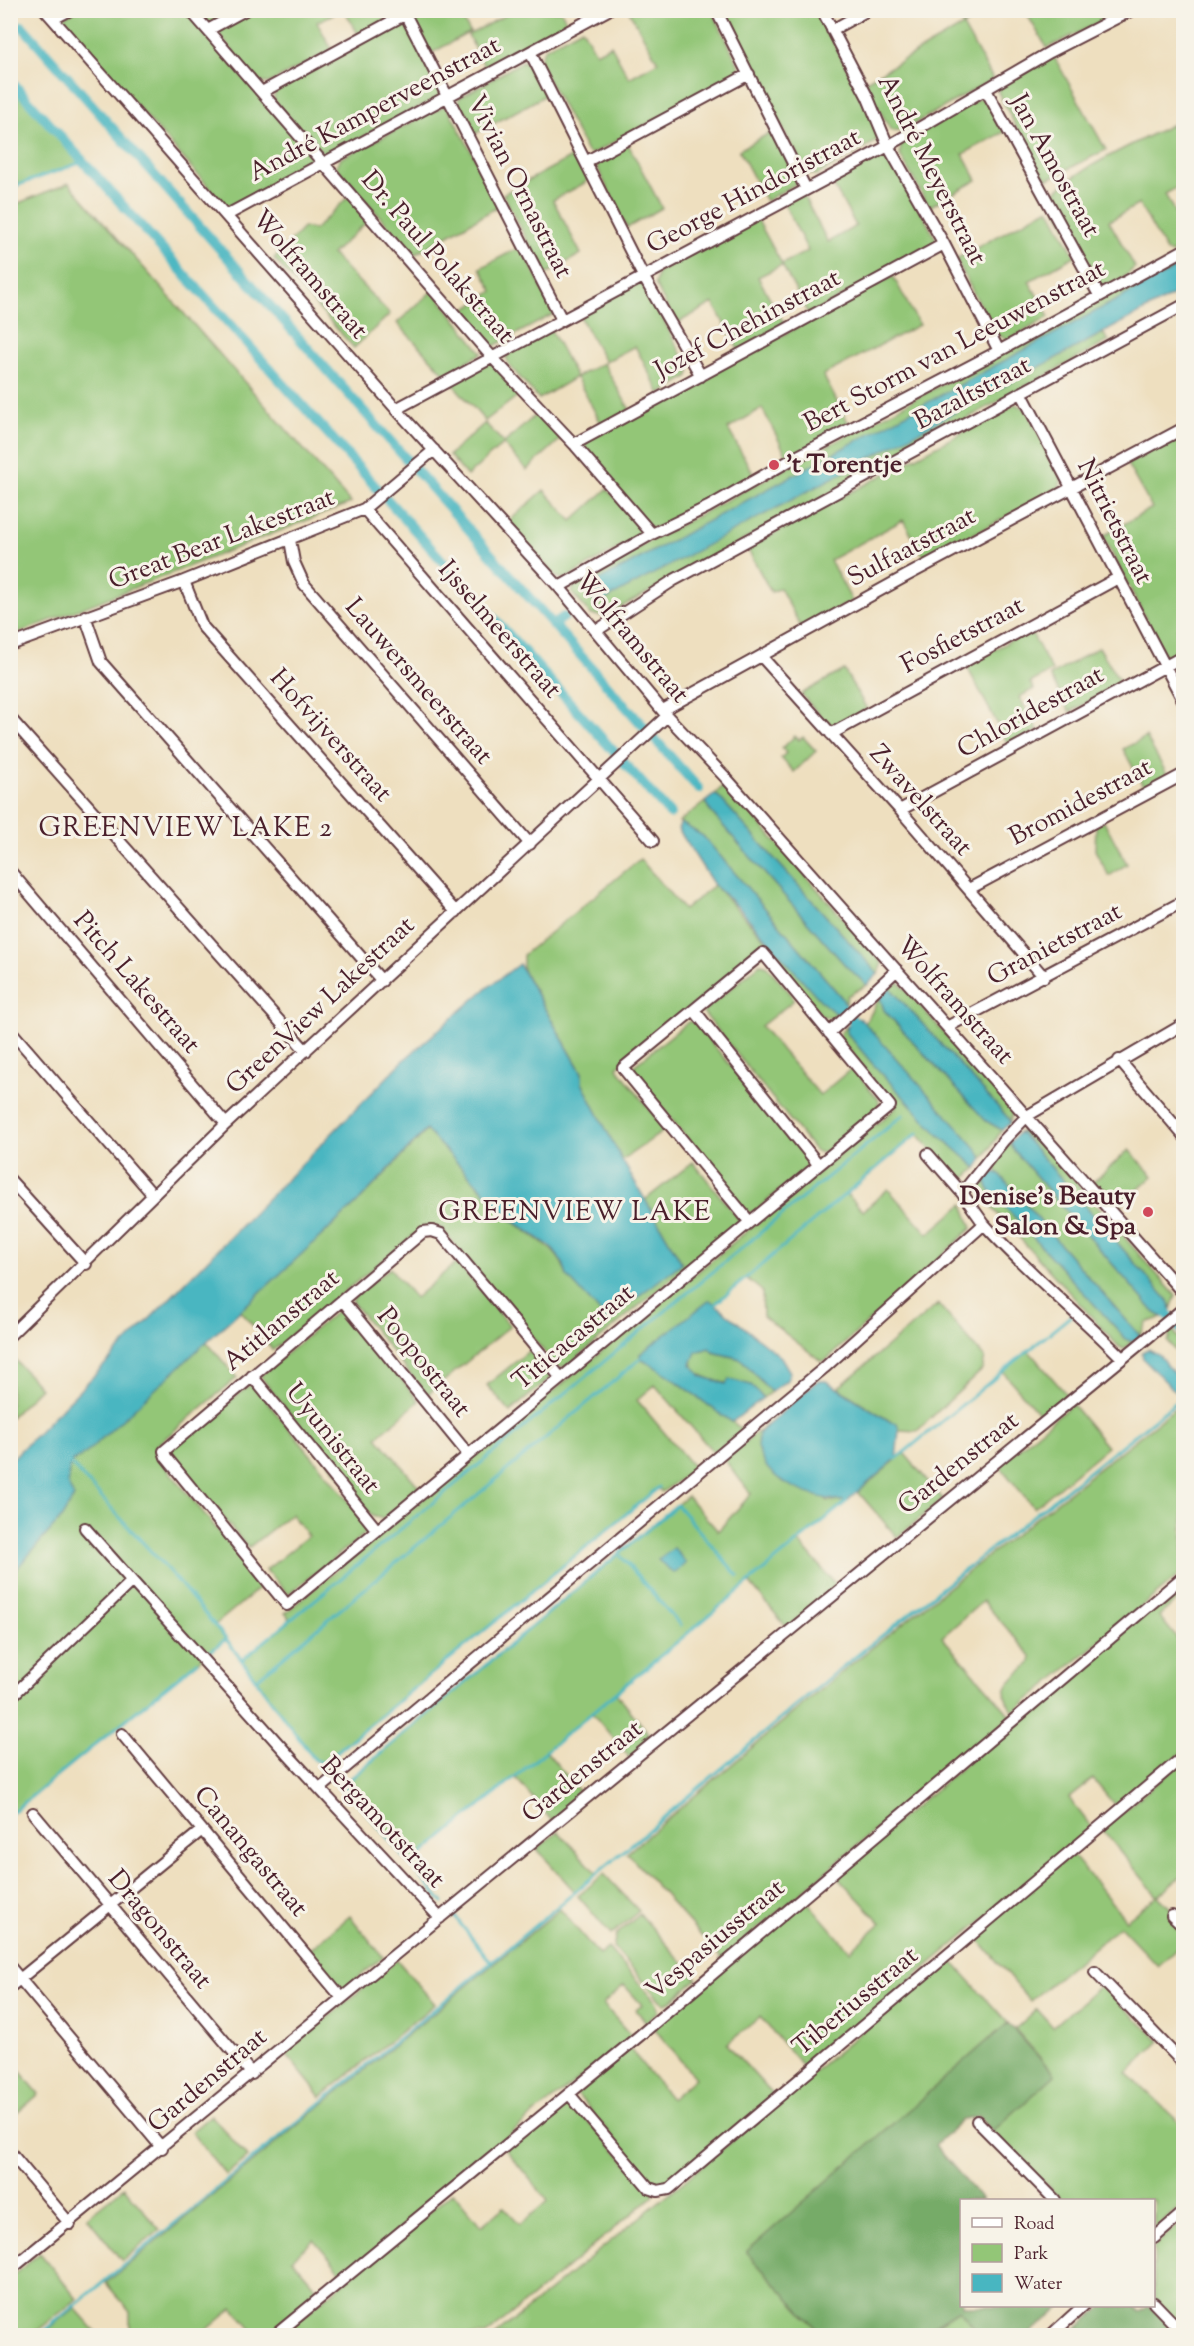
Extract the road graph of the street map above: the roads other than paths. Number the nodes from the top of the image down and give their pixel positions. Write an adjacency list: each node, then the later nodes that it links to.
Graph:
1 (70, 10): 10 (street)
2 (190, 10): 11 (street, Dr. Paul Polakstraat)
3 (245, 10): 11 (street)
4 (608, 10): 13 (street, André Kamperveenstraat)
5 (716, 10): 14 (street)
6 (822, 10): 12 (street, André Meyerstraat)
7 (868, 10): 12 (street)
8 (1132, 10): 15 (street, George Hindoristraat)
9 (407, 12): 16 (street); 17 (street, Vivian Ornastraat)
10 (49, 15): 22 (street, Wolframstraat)
11 (208, 30): 16 (street, Dr. Paul Polakstraat)
12 (832, 30): 18 (street, André Meyerstraat)
13 (530, 52): 17 (street, André Kamperveenstraat); 19 (street)
14 (749, 74): 19 (street); 21 (street)
15 (986, 90): 18 (street, George Hindoristraat); 26 (street, Jan Amostraat)
16 (262, 92): 20 (street, Dr. Paul Polakstraat)
17 (448, 96): 20 (street, André Kamperveenstraat); 28 (street, Vivian Ornastraat)
18 (888, 146): 21 (street, George Hindoristraat); 23 (street, André Meyerstraat)
19 (587, 161): 25 (street)
20 (324, 162): 22 (street, André Kamperveenstraat); 30 (street, Dr. Paul Polakstraat)
21 (806, 189): 25 (street, George Hindoristraat)
22 (227, 215): 33 (street, Wolframstraat)
23 (944, 244): 29 (street, André Meyerstraat); 31 (street, Jozef Chehinstraat)
24 (1184, 250): 26 (street, Bert Storm van Leeuwenstraat)
25 (643, 276): 28 (street, George Hindoristraat); 31 (street)
26 (1099, 295): 29 (street, Bert Storm van Leeuwenstraat)
27 (1184, 305): 32 (street, Bazaltstraat)
28 (562, 320): 30 (street, George Hindoristraat)
29 (999, 351): 40 (street, Bert Storm van Leeuwenstraat)
30 (491, 356): 33 (street, George Hindoristraat); 36 (street, Dr. Paul Polakstraat)
31 (701, 376): 36 (street, Jozef Chehinstraat)
32 (1022, 394): 38 (street, Nitrietstraat); 46 (street, Bazaltstraat)
33 (396, 409): 37 (street, Wolframstraat)
34 (1181, 430): 35 (street); 38 (street, Sulfaatstraat)
35 (1184, 441)
36 (574, 444): 40 (street, Dr. Paul Polakstraat)
37 (431, 453): 39 (street, Great Bear Lakestraat); 44 (street, Wolframstraat)
38 (1072, 489): 42 (street, Nitrietstraat); 48 (street, Sulfaatstraat)
39 (364, 509): 41 (street, Great Bear Lakestraat); 56 (street, Ijsselmeerstraat)
40 (652, 534): 44 (street, Bert Storm van Leeuwenstraat)
41 (290, 540): 43 (street, Great Bear Lakestraat); 59 (street, Lauwersmeerstraat)
42 (1118, 578): 50 (street, Nitrietstraat); 54 (street, Fosfietstraat)
43 (184, 581): 45 (street, Great Bear Lakestraat); 63 (street, Hofvijverstraat)
44 (559, 587): 46 (street, Wolframstraat)
45 (85, 616): 47 (street, Great Bear Lakestraat); 66 (street)
46 (596, 631): 52 (street, Wolframstraat)
47 (10, 645)
48 (761, 656): 52 (street, Sulfaatstraat); 54 (street, Zwavelstraat)
49 (1184, 656): 50 (street, Chloridestraat)
50 (1164, 666): 51 (street, Nitrietstraat); 57 (street, Chloridestraat)
51 (1184, 702)
52 (664, 716): 56 (street, GreenView Lakestraat); 64 (street, Wolframstraat)
53 (10, 718): 72 (street)
54 (831, 734): 57 (street, Zwavelstraat)
55 (1184, 774): 61 (street, Bromidestraat)
56 (600, 780): 58 (street, Ijsselmeerstraat); 59 (street, GreenView Lakestraat)
57 (900, 810): 61 (street, Zwavelstraat)
58 (653, 841)
59 (530, 844): 63 (street, GreenView Lakestraat)
60 (10, 871): 75 (street, Pitch Lakestraat)
61 (969, 889): 65 (street, Zwavelstraat)
62 (1184, 901): 65 (street, Granietstraat)
63 (456, 912): 66 (street, GreenView Lakestraat)
64 (897, 970): 69 (street, Wolframstraat); 71 (street)
65 (1044, 977): 69 (street, Granietstraat)
66 (381, 981): 72 (street, GreenView Lakestraat)
67 (694, 1011): 71 (street); 78 (street); 82 (street)
68 (1184, 1024): 73 (street)
69 (947, 1027): 74 (street, Wolframstraat)
70 (10, 1030): 81 (street)
71 (833, 1030): 78 (street, Titicacastraat)
72 (306, 1051): 75 (street, GreenView Lakestraat)
73 (1119, 1060): 74 (street); 76 (street)
74 (1027, 1116): 80 (street); 85 (street, Wolframstraat)
75 (226, 1124): 81 (street, GreenView Lakestraat)
76 (1184, 1136)
77 (928, 1154): 80 (street)
78 (819, 1164): 82 (street, Titicacastraat)
79 (10, 1180): 84 (street)
80 (962, 1193): 83 (street)
81 (153, 1195): 84 (street, GreenView Lakestraat)
82 (749, 1221): 91 (street, Titicacastraat)
83 (984, 1224): 89 (street); 101 (street)
84 (86, 1264): 88 (street, GreenView Lakestraat)
85 (1184, 1294)
86 (343, 1301): 90 (street, Atitlanstraat); 91 (street, Atitlanstraat); 92 (street, Poopostraat)
87 (1182, 1309): 89 (street, Gardenstraat)
88 (10, 1335)
89 (1126, 1355): 106 (street, Gardenstraat)
90 (252, 1376): 94 (street, Uyunistraat); 97 (street, Atitlanstraat)
91 (561, 1378): 92 (street, Titicacastraat)
92 (468, 1454): 94 (street, Titicacastraat)
93 (85, 1528): 96 (street, Bergamotstraat)
94 (377, 1530): 97 (street, Titicacastraat)
95 (1184, 1576): 115 (street, Vespasiusstraat)
96 (132, 1581): 98 (street); 101 (street, Bergamotstraat)
97 (287, 1605)
98 (10, 1698)
99 (122, 1734): 103 (street, Canangastraat)
100 (1184, 1756): 115 (street, Tiberiusstraat)
101 (321, 1788): 106 (street, Bergamotstraat)
102 (33, 1813): 104 (street, Dragonstraat)
103 (202, 1830): 104 (street); 112 (street, Canangastraat)
104 (110, 1908): 110 (street); 114 (street, Dragonstraat)
105 (1172, 1916): 107 (street)
106 (440, 1918): 112 (street, Gardenstraat)
107 (1184, 1927)
108 (10, 1967): 110 (street)
109 (1095, 1972): 113 (street)
110 (20, 1979): 111 (street); 117 (street)
111 (10, 1987)
112 (342, 1998): 114 (street, Gardenstraat)
113 (1184, 2064)
114 (252, 2074): 117 (street, Gardenstraat)
115 (569, 2094): 127 (street, Vespasiusstraat)
116 (977, 2121): 119 (street)
117 (162, 2148): 121 (street, Gardenstraat)
118 (10, 2152): 121 (street)
119 (1054, 2199)
120 (1184, 2212): 122 (street)
121 (70, 2224): 123 (street, Gardenstraat)
122 (1155, 2237)
123 (10, 2270)
124 (1155, 2304): 126 (street)
125 (1082, 2307): 128 (street)
126 (1184, 2334)
127 (274, 2336)
128 (1050, 2336)

